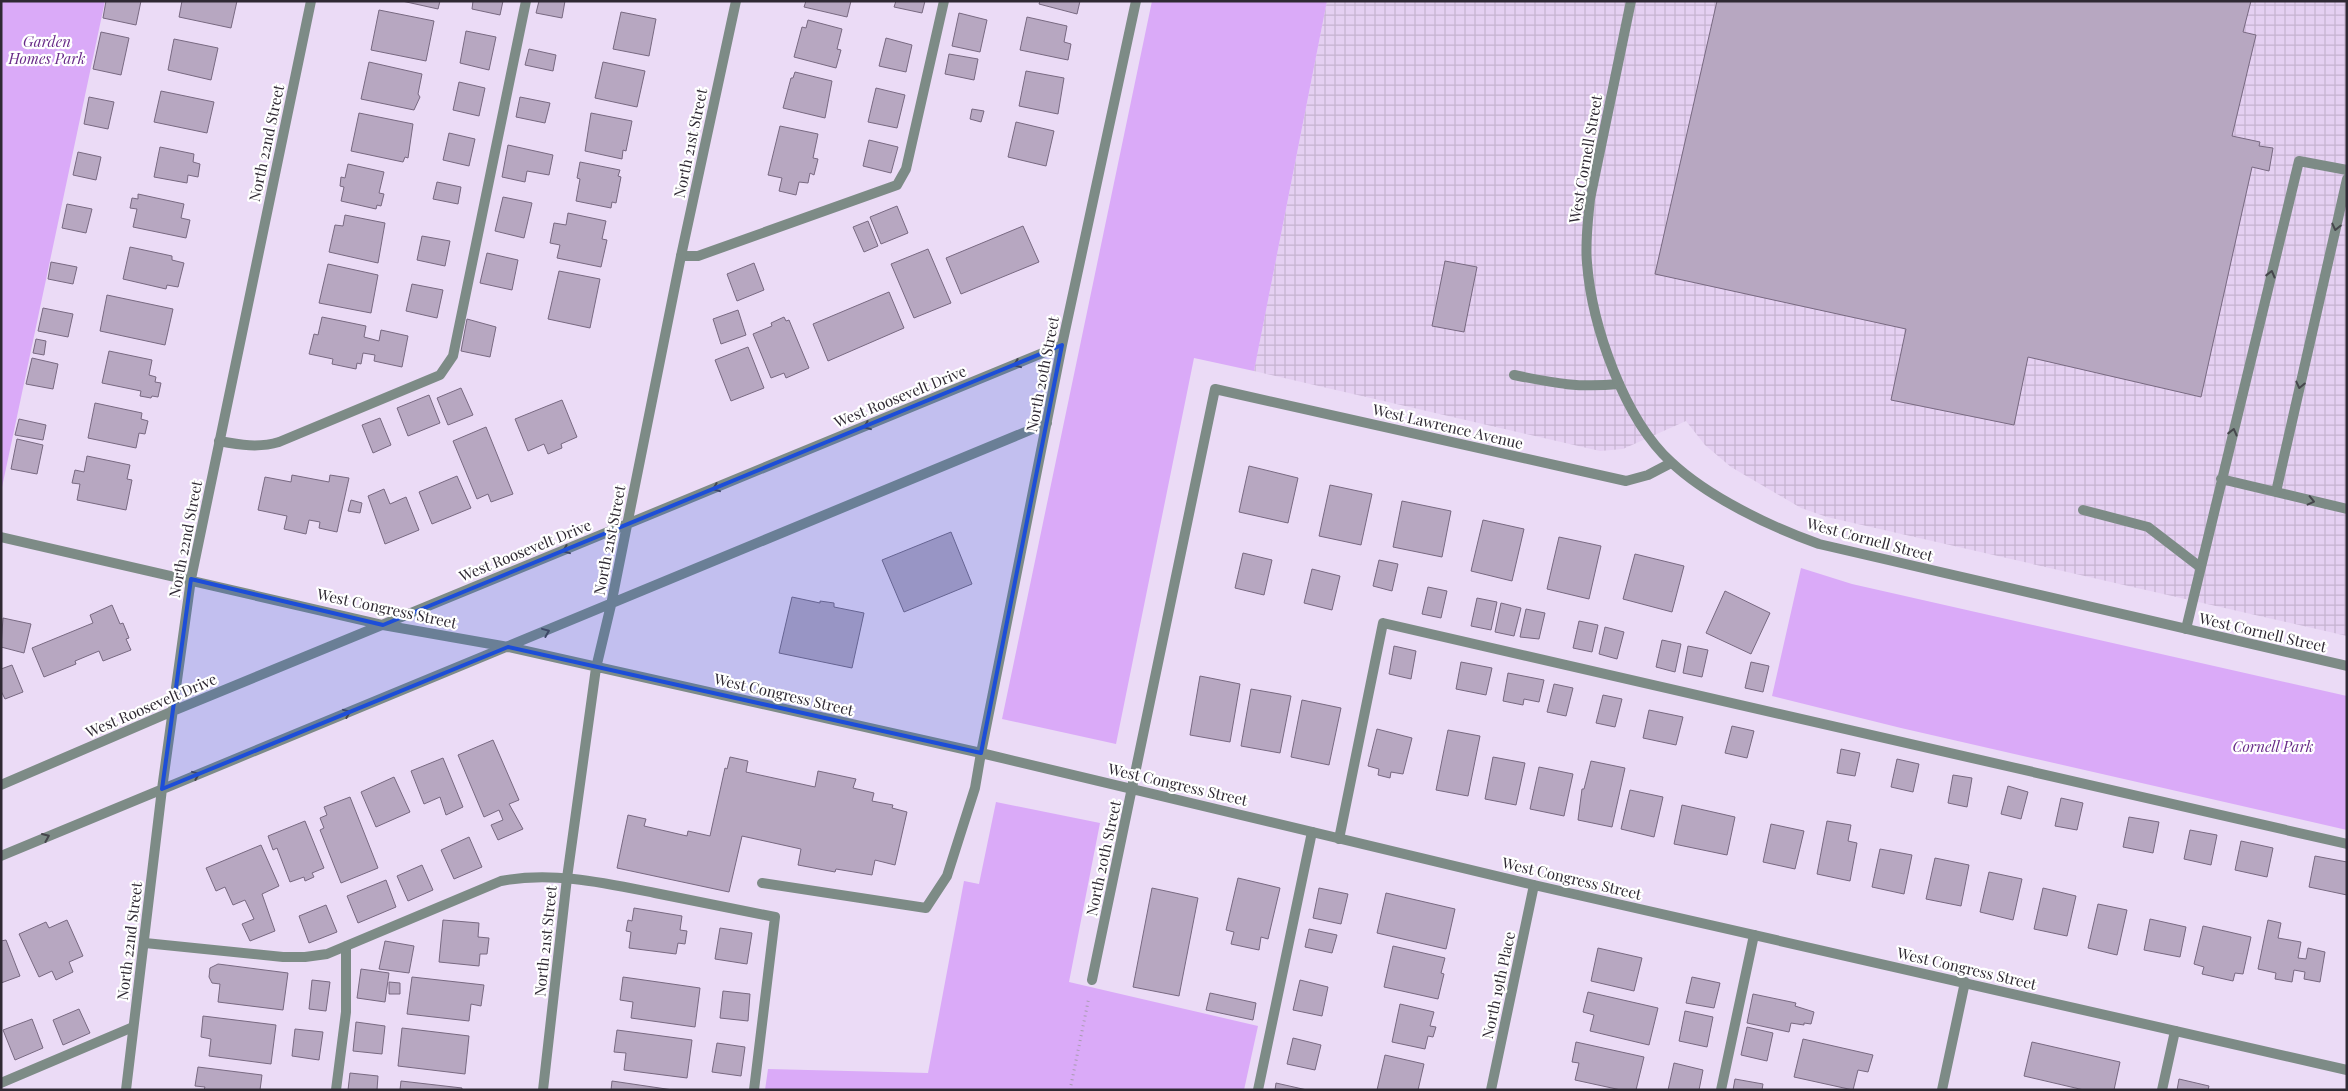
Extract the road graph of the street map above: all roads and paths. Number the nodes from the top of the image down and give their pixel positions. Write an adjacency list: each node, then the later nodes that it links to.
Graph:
1 (312, 1): 15 (street, North 22nd Street)
2 (526, 1): 15 (street)
3 (736, 1): 9 (street, North 21st Street)
4 (944, 1): 9 (street)
5 (1136, 1): 10 (street, North 20th Street)
6 (1630, 1): 12 (street, West Cornell Street)
7 (2347, 170): 17 (street, one-way to 7)
8 (2347, 179): 18 (street, one-way to 18)
9 (681, 256): 21 (street, North 21st Street)
10 (1062, 345): 14 (street, North 20th Street); 21 (street, West Roosevelt Drive, one-way to 21)
11 (1514, 375): 12 (street)
12 (1619, 384): 16 (street, West Cornell Street)
13 (1215, 389): 16 (street, West Lawrence Avenue); 35 (street, North 20th Street)
14 (1048, 423): 25 (street); 32 (street, North 20th Street)
15 (219, 441): 24 (street, North 22nd Street)
16 (1672, 463): 27 (street, West Cornell Street)
17 (2221, 479): 18 (street); 23 (street)
18 (2276, 492): 19 (street, one-way to 19)
19 (2347, 509)
20 (2083, 510): 23 (street)
21 (628, 524): 25 (street, North 21st Street); 26 (street, West Roosevelt Drive, one-way to 26)
22 (1, 537): 24 (street, West Congress Street)
23 (2200, 567): 27 (street)
24 (191, 579): 26 (street, West Congress Street); 31 (street, North 22nd Street)
25 (611, 605): 28 (street, one-way to 25); 30 (street, North 21st Street)
26 (383, 625): 28 (street, West Congress Street); 31 (street, West Roosevelt Drive)
27 (2186, 629): 29 (street, West Cornell Street)
28 (508, 648): 30 (street, West Congress Street); 34 (street, one-way to 28)
29 (2347, 666)
30 (596, 668): 32 (street, West Congress Street); 40 (street, North 21st Street)
31 (173, 711): 33 (street, West Roosevelt Drive); 34 (street, North 22nd Street)
32 (981, 753): 35 (street, West Congress Street); 41 (street, North 20th Street)
33 (1, 785)
34 (162, 789): 39 (street, one-way to 34); 44 (street, North 22nd Street)
35 (1132, 789): 36 (street, West Congress Street); 46 (street, North 20th Street)
36 (1312, 832): 37 (street, West Congress Street); 57 (street)
37 (1339, 838): 38 (street); 42 (street, West Congress Street)
38 (2347, 844)
39 (1, 856)
40 (567, 878): 45 (street); 54 (street, North 21st Street); 55 (street)
41 (762, 883)
42 (1534, 886): 43 (street, West Congress Street); 58 (street, North 19th Place)
43 (1754, 935): 47 (street, West Congress Street); 59 (street)
44 (145, 943): 45 (street); 48 (street, North 22nd Street)
45 (346, 946): 53 (street)
46 (1092, 980): 56 (path)
47 (1965, 982): 49 (street, West Congress Street); 60 (street)
48 (133, 1027): 51 (street); 52 (street, North 22nd Street)
49 (2175, 1031): 50 (street, West Congress Street); 61 (street)
50 (2347, 1070)
51 (1, 1083)
52 (126, 1090)
53 (336, 1090)
54 (544, 1090)
55 (754, 1090)
56 (1070, 1090)
57 (1258, 1090)
58 (1491, 1090)
59 (1721, 1090)
60 (1942, 1090)
61 (2162, 1090)

